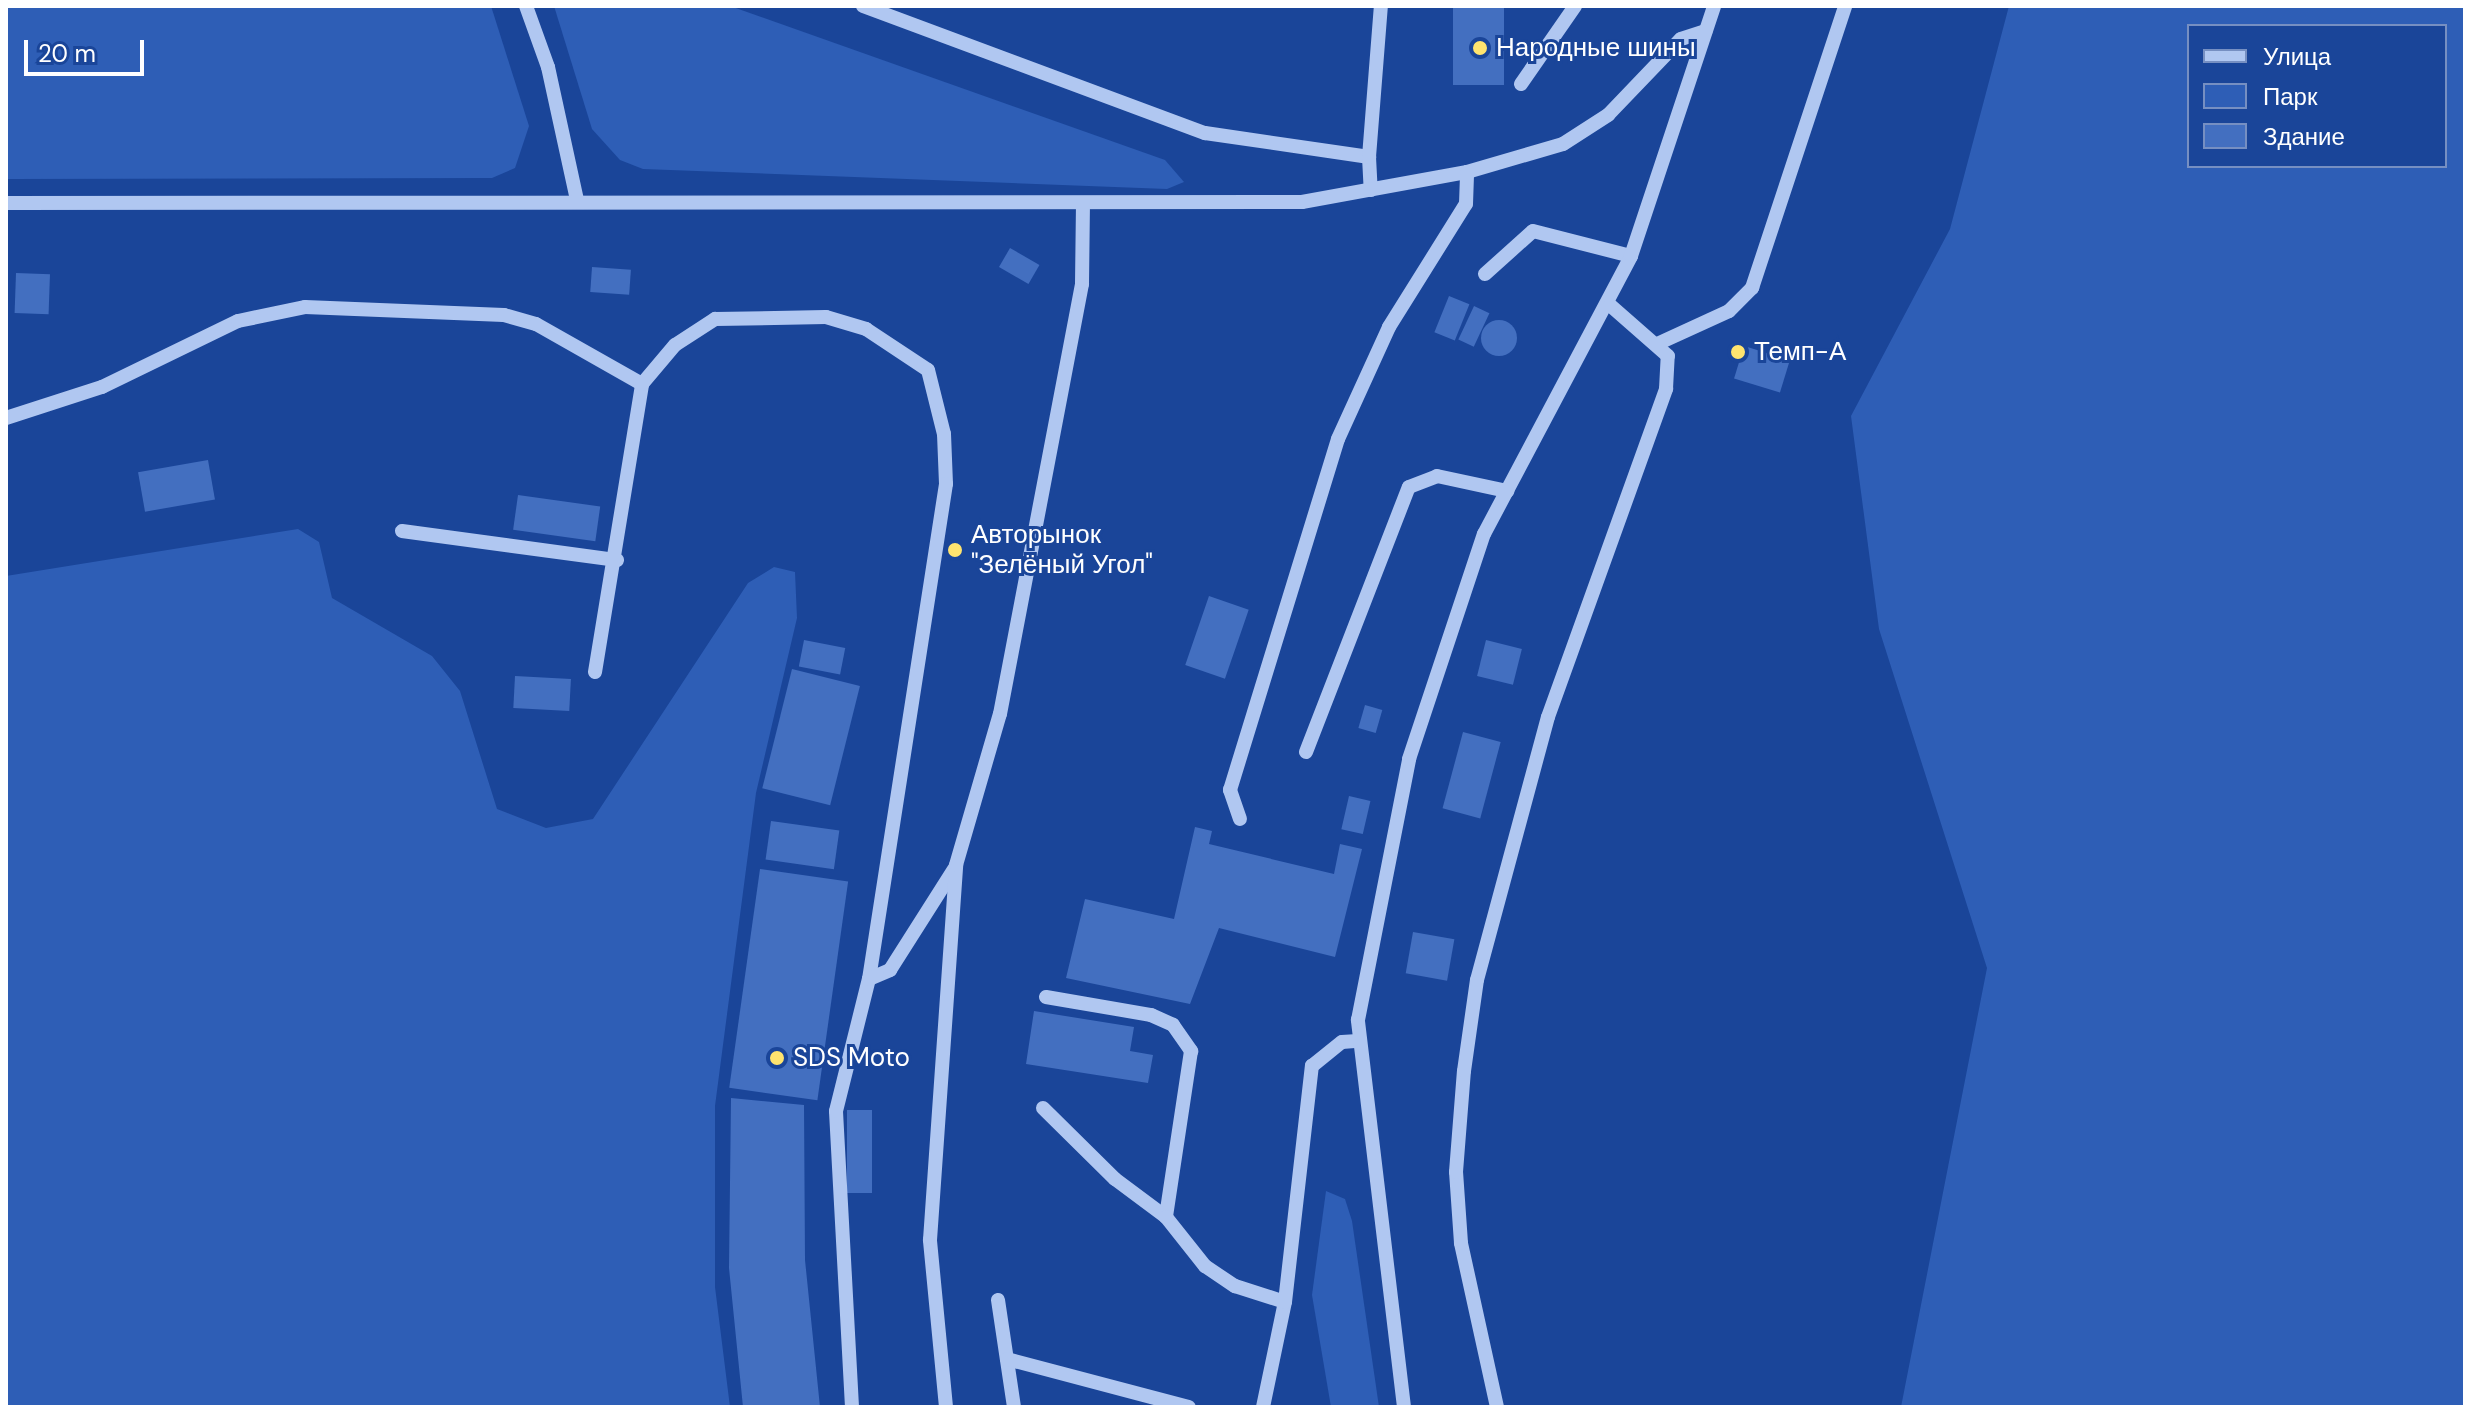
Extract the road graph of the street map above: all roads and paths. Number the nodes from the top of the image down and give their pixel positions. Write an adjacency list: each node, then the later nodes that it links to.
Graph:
1 (526, 6): 12 (street)
2 (863, 6): 9 (street)
3 (1381, 6): 9 (street)
4 (1575, 6): 8 (street)
5 (1714, 6): 7 (street)
6 (1845, 6): 18 (street)
7 (1706, 31): 10 (street); 15 (street)
8 (1521, 84)
9 (1369, 157): 11 (street)
10 (1467, 172): 11 (street); 26 (street)
11 (1371, 190): 14 (street)
12 (577, 200): 13 (street); 14 (street)
13 (6, 203)
14 (1083, 205): 27 (street)
15 (1631, 256): 16 (street); 17 (street)
16 (1485, 274)
17 (1610, 305): 18 (street); 21 (street)
18 (1657, 344): 42 (street)
19 (642, 384): 20 (street); 23 (street); 28 (street)
20 (6, 418)
21 (1507, 491): 25 (street); 30 (street)
22 (402, 531): 23 (street)
23 (617, 560): 24 (street)
24 (595, 672)
25 (1306, 752)
26 (1240, 819)
27 (956, 865): 28 (street); 37 (street)
28 (869, 979): 36 (street)
29 (1046, 997): 32 (street)
30 (1358, 1041): 34 (street); 41 (street)
31 (1043, 1108): 32 (street)
32 (1166, 1217): 34 (street)
33 (998, 1300): 35 (street)
34 (1285, 1302): 40 (street)
35 (1007, 1359): 38 (street); 39 (street)
36 (852, 1407)
37 (946, 1407)
38 (1014, 1407)
39 (1189, 1407)
40 (1263, 1407)
41 (1404, 1407)
42 (1497, 1407)

